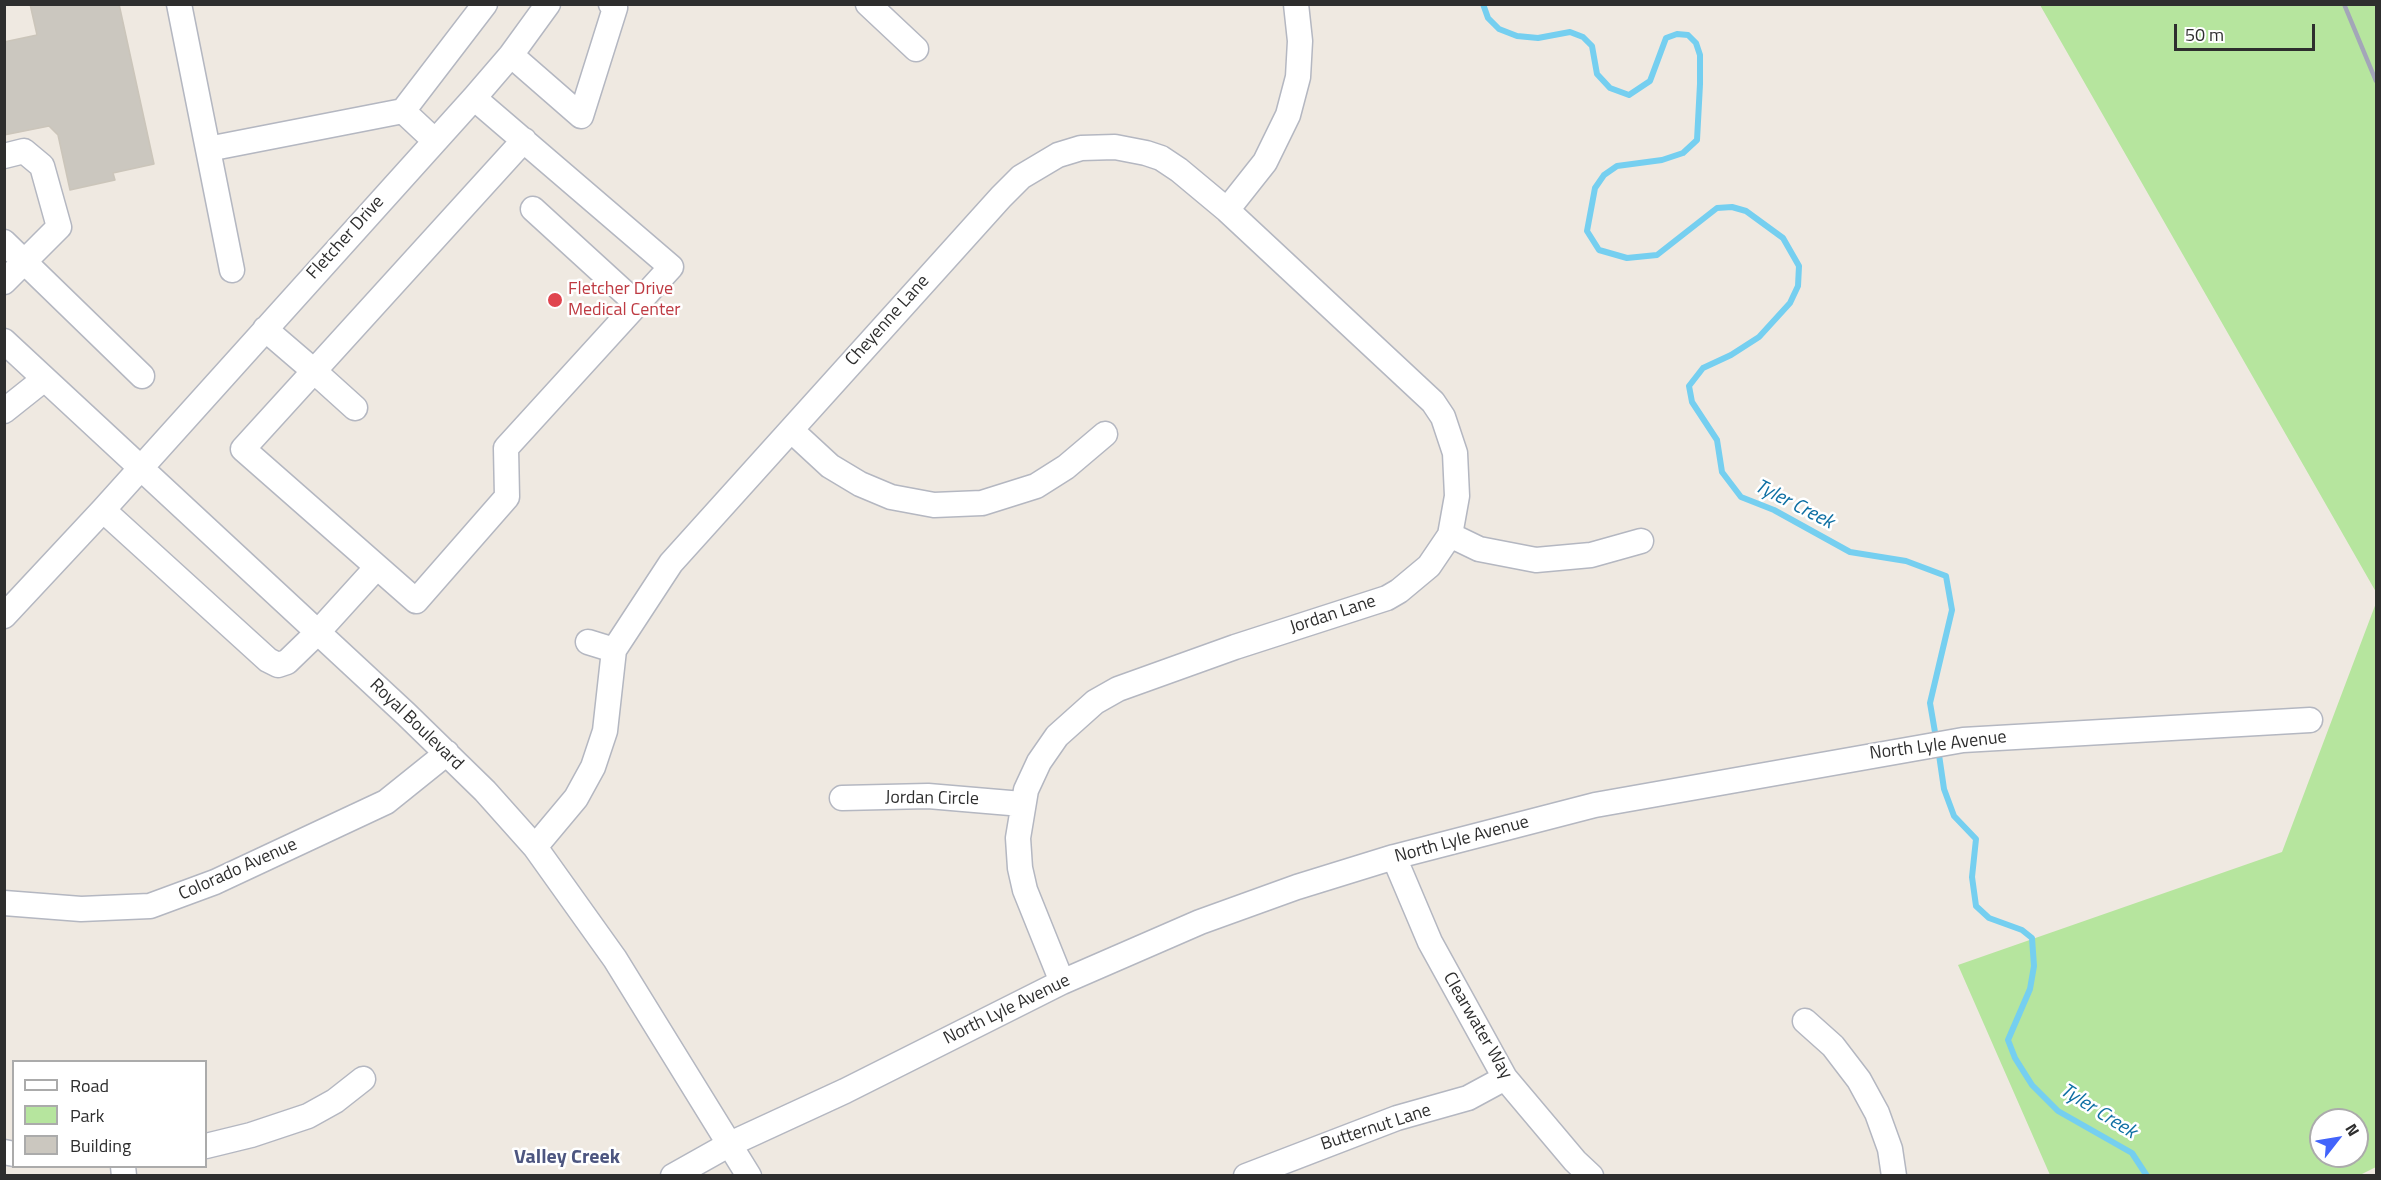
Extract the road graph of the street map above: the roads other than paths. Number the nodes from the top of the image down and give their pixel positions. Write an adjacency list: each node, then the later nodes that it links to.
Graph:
1 (179, 4): 13 (street)
2 (485, 4): 10 (street)
3 (548, 4): 8 (street, Fletcher Drive)
4 (611, 4): 8 (street)
5 (868, 4): 7 (street)
6 (1296, 4): 16 (street)
7 (916, 49)
8 (511, 55): 9 (street, Fletcher Drive)
9 (474, 98): 11 (street, Fletcher Drive); 12 (street)
10 (403, 111): 11 (street); 13 (street)
11 (434, 140): 22 (street, Fletcher Drive)
12 (524, 140): 21 (street); 24 (street)
13 (208, 149): 19 (street)
14 (4, 156): 18 (street)
15 (533, 209): 21 (street)
16 (1227, 210): 29 (street, Cheyenne Lane); 33 (street, Jordan Lane)
17 (4, 242): 18 (street)
18 (25, 263): 20 (street); 25 (street)
19 (231, 270)
20 (4, 282)
21 (637, 304): 35 (street)
22 (265, 329): 24 (street); 31 (street, Fletcher Drive)
23 (4, 341): 26 (street, Royal Boulevard)
24 (314, 371): 27 (street); 35 (street)
25 (142, 376)
26 (43, 380): 28 (street); 31 (street, Royal Boulevard)
27 (355, 408)
28 (4, 411)
29 (791, 430): 30 (street); 39 (street, Cheyenne Lane)
30 (1105, 434)
31 (140, 469): 32 (street, Fletcher Drive); 37 (street, Royal Boulevard)
32 (103, 510): 36 (street, Fletcher Drive); 37 (street)
33 (1450, 535): 34 (street); 43 (street, Jordan Lane)
34 (1641, 541)
35 (377, 567): 37 (street)
36 (4, 616)
37 (318, 632): 41 (street, Royal Boulevard)
38 (588, 642): 39 (street)
39 (614, 650): 44 (street, Cheyenne Lane)
40 (2310, 720): 45 (street, North Lyle Avenue)
41 (447, 753): 44 (street, Royal Boulevard); 46 (street, Colorado Avenue)
42 (842, 798): 43 (street, Jordan Circle)
43 (1022, 804): 47 (street, Jordan Lane)
44 (535, 847): 51 (street, Royal Boulevard)
45 (1394, 858): 47 (street, North Lyle Avenue); 49 (street, Clearwater Way)
46 (4, 903)
47 (1062, 982): 51 (street, North Lyle Avenue)
48 (1805, 1021): 57 (street)
49 (1505, 1078): 55 (street, Butternut Lane); 56 (street, Clearwater Way)
50 (363, 1079): 52 (street)
51 (730, 1144): 53 (street, North Lyle Avenue); 54 (street, Royal Boulevard)
52 (207, 1146)
53 (673, 1176)
54 (748, 1176)
55 (1246, 1176)
56 (1591, 1176)
57 (1894, 1176)

